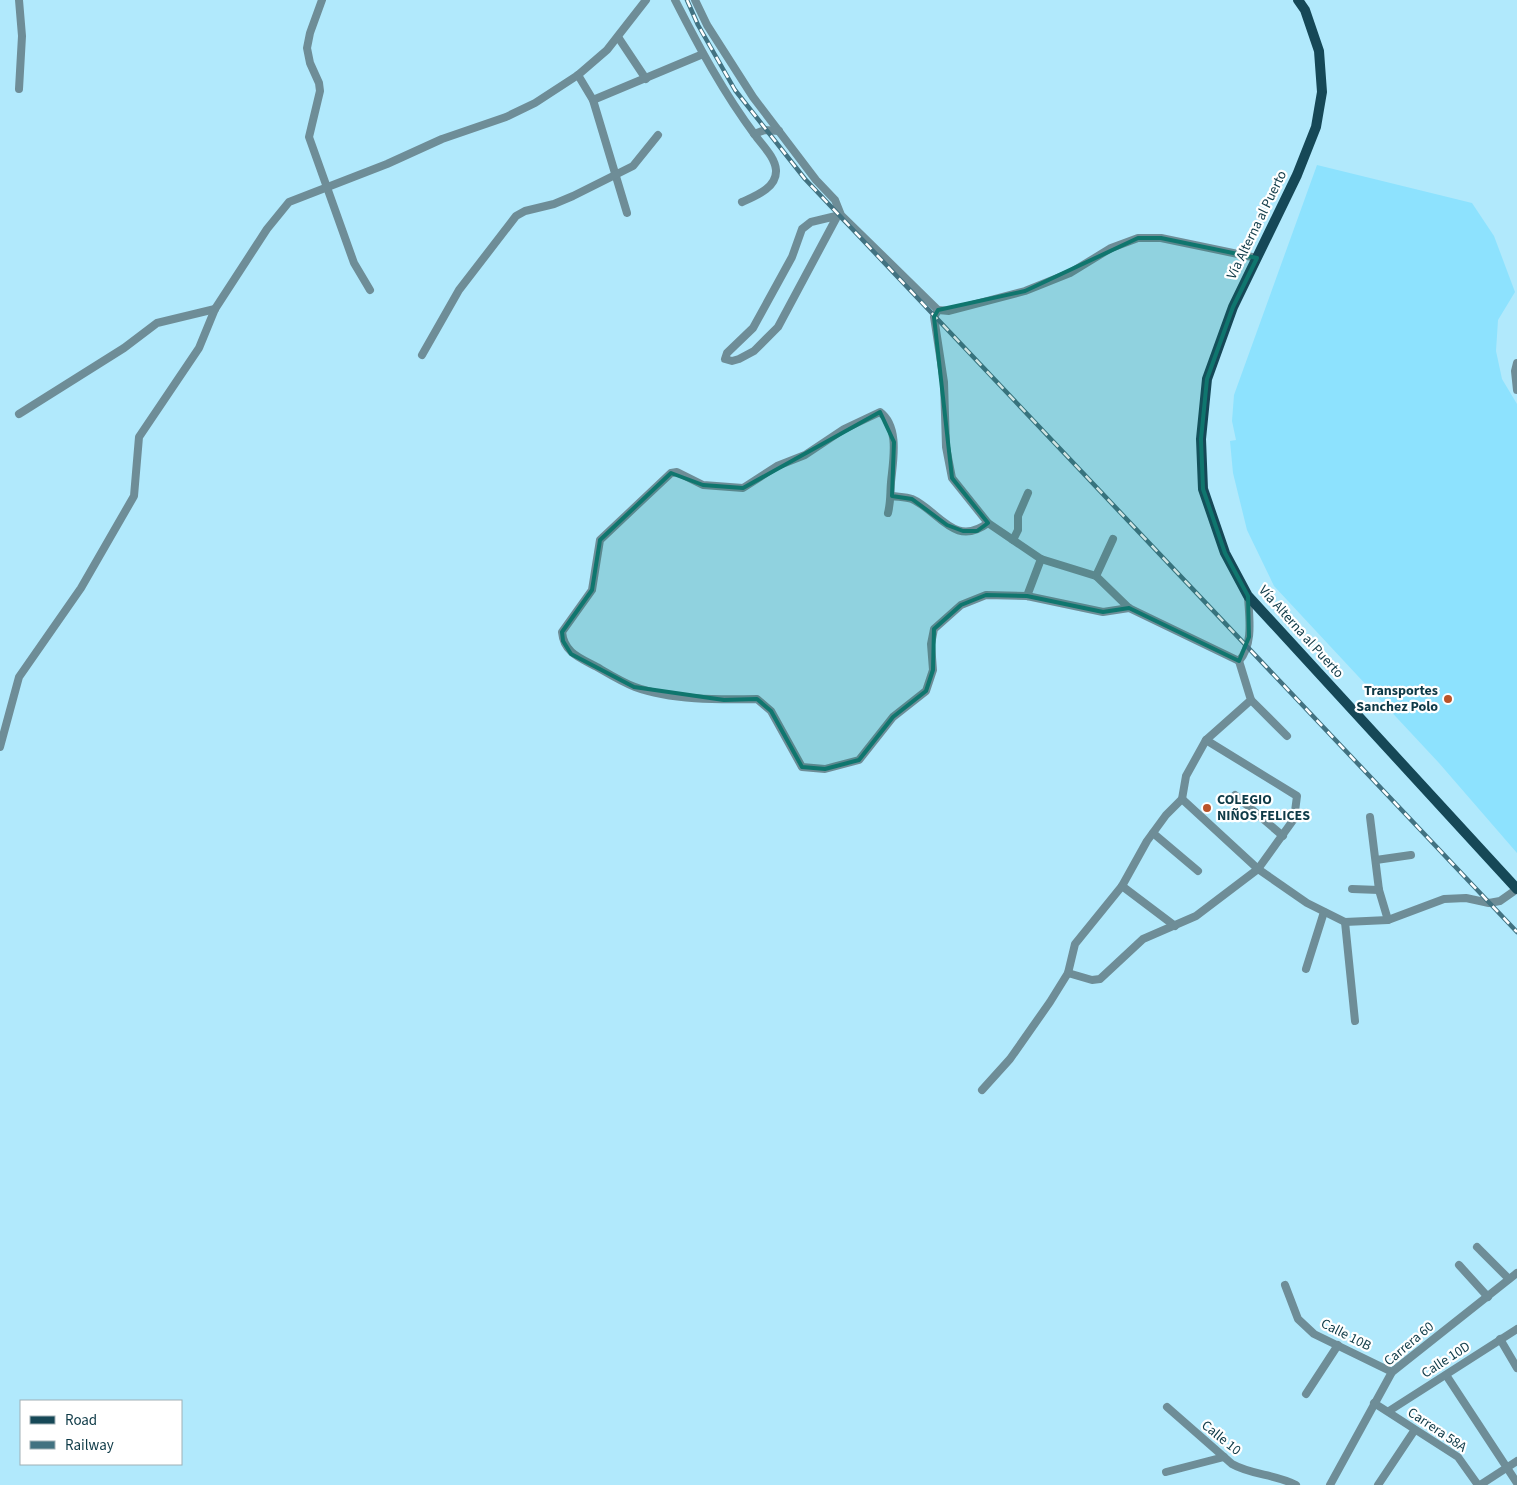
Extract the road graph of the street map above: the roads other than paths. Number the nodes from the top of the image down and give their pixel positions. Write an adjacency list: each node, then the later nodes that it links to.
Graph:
1 (19, 0): 11 (street)
2 (322, 0): 17 (street)
3 (646, 0): 7 (street)
4 (676, 0): 8 (street)
5 (695, 0): 13 (street)
6 (1298, 0): 21 (main road, Vía Alterna al Puerto)
7 (618, 37): 9 (street); 10 (street)
8 (703, 54): 10 (street); 14 (street)
9 (578, 75): 12 (street); 17 (street)
10 (646, 79): 12 (street)
11 (19, 89)
12 (593, 100): 16 (street)
13 (779, 131): 14 (street); 20 (street)
14 (754, 134): 18 (street)
15 (658, 135): 16 (street)
16 (616, 175): 19 (street); 25 (street)
17 (326, 187): 22 (street); 23 (street)
18 (742, 202)
19 (628, 213)
20 (838, 214): 20 (street); 24 (street)
21 (1257, 258): 24 (street); 38 (main road, Vía Alterna al Puerto)
22 (370, 290)
23 (215, 309): 28 (street); 44 (street)
24 (938, 310): 32 (street)
25 (422, 355)
26 (1517, 363): 27 (street)
27 (1517, 390)
28 (19, 414)
29 (1028, 492): 34 (street)
30 (892, 496): 31 (street); 32 (street); 37 (street)
31 (888, 513)
32 (988, 523): 34 (street)
33 (1113, 539): 36 (street)
34 (1013, 540): 35 (street)
35 (1041, 559): 36 (street); 37 (street)
36 (1096, 576): 39 (street)
37 (1026, 596): 39 (street)
38 (1248, 596): 40 (street); 56 (main road, Vía Alterna al Puerto)
39 (1129, 608): 40 (street)
40 (1239, 661): 41 (street)
41 (1251, 700): 42 (street); 43 (street)
42 (1288, 736)
43 (1206, 740): 46 (street); 49 (street)
44 (0, 747)
45 (1235, 795): 49 (street)
46 (1182, 799): 48 (street); 52 (street)
47 (1370, 817): 51 (street)
48 (1153, 833): 53 (street); 54 (street)
49 (1283, 836): 52 (street)
50 (1412, 855): 51 (street)
51 (1376, 860): 57 (street)
52 (1258, 869): 58 (street); 61 (street)
53 (1198, 871)
54 (1122, 886): 61 (street); 63 (street)
55 (1352, 889): 57 (street)
56 (1517, 889): 59 (street)
57 (1379, 890): 59 (street)
58 (1324, 912): 60 (street); 62 (street)
59 (1388, 920): 60 (street)
60 (1345, 922): 64 (street)
61 (1175, 926): 63 (street)
62 (1306, 969)
63 (1068, 972): 65 (street)
64 (1355, 1021)
65 (982, 1090)
66 (1476, 1247): 69 (street)
67 (1459, 1265): 71 (street)
68 (1517, 1273): 69 (street, Carrera 60)
69 (1509, 1279): 71 (street, Carrera 60)
70 (1285, 1285): 74 (street, Calle 10B)
71 (1488, 1297): 76 (street, Carrera 60)
72 (1517, 1329): 73 (street, Calle 10D)
73 (1500, 1340): 75 (street); 77 (street, Calle 10D)
74 (1338, 1345): 76 (street, Calle 10B); 78 (street)
75 (1517, 1368)
76 (1392, 1372): 79 (street, Carrera 60)
77 (1446, 1375): 81 (street, Calle 10D); 85 (street)
78 (1306, 1394)
79 (1374, 1403): 81 (street, Carrera 58A); 89 (street, Carrera 60)
80 (1167, 1407): 83 (street, Calle 10)
81 (1389, 1411): 82 (street, Carrera 58A)
82 (1414, 1431): 90 (street); 91 (street, Carrera 58A)
83 (1224, 1457): 86 (street); 88 (street, Calle 10)
84 (1517, 1461): 85 (street)
85 (1507, 1467): 87 (street); 91 (street)
86 (1166, 1472)
87 (1517, 1483)
88 (1296, 1485)
89 (1330, 1485)
90 (1378, 1485)
91 (1479, 1485)

